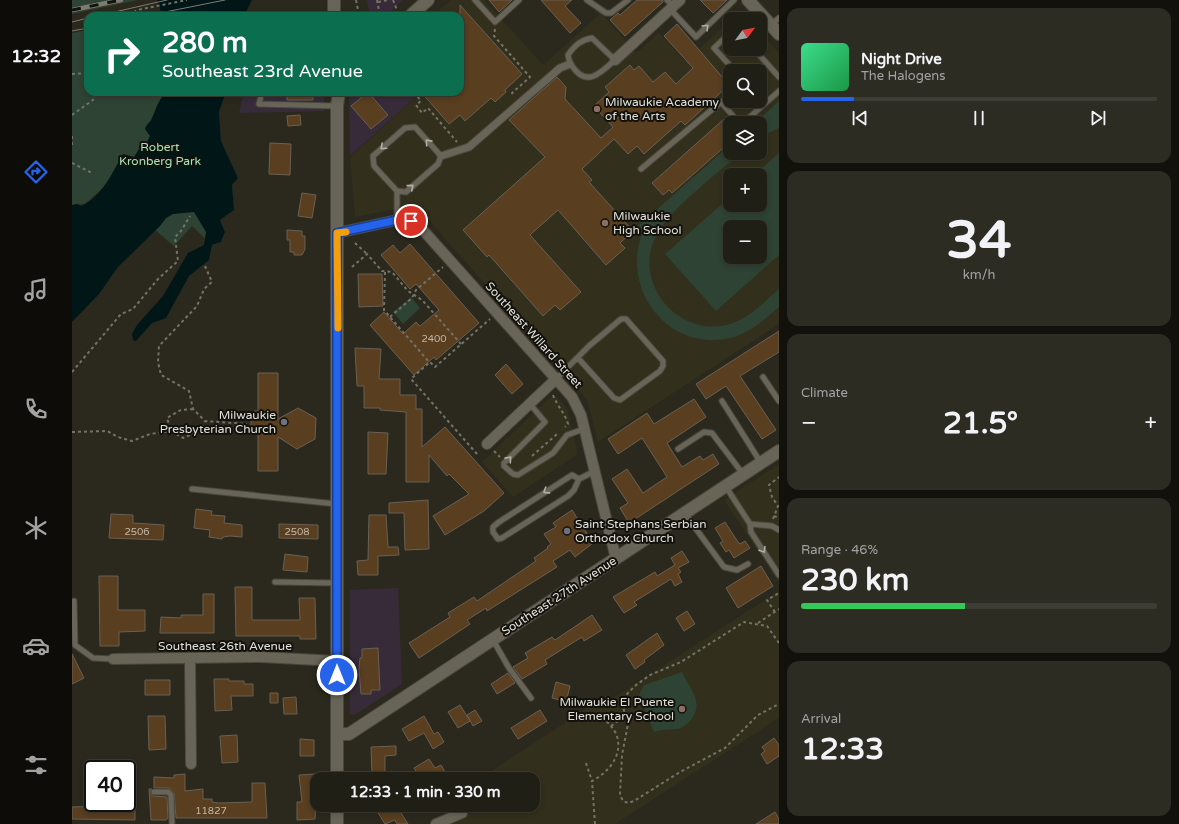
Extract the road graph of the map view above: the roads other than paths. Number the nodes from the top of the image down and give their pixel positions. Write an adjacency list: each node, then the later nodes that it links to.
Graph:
1 (334, 0): 11 (street)
2 (428, 0): 12 (street)
3 (475, 0): 4 (lane)
4 (520, 0)
5 (587, 0): 6 (lane)
6 (628, 0)
7 (734, 0): 9 (lane, one-way to 7)
8 (748, 0): 10 (street)
9 (672, 4): 16 (street)
10 (757, 10): 13 (street)
11 (334, 12)
12 (414, 12)
13 (776, 25)
14 (723, 40): 18 (lane)
15 (760, 56): 19 (lane)
16 (614, 60): 17 (lane); 17 (lane)
17 (570, 64): 28 (street)
18 (729, 64)
19 (779, 77)
20 (779, 91): 23 (lane)
21 (261, 96): 24 (lane)
22 (338, 96): 24 (street)
23 (767, 102)
24 (337, 106): 32 (street)
25 (760, 108): 27 (lane)
26 (733, 116): 29 (lane)
27 (751, 116)
28 (441, 156): 30 (lane, one-way to 28); 30 (lane, one-way to 30)
29 (641, 169)
30 (396, 191): 31 (lane)
31 (397, 220): 32 (street); 35 (street, Southeast Willard Street)
32 (337, 233): 49 (street)
33 (578, 358): 33 (lane); 35 (lane)
34 (763, 377): 37 (lane)
35 (556, 379): 38 (street); 39 (street, Southeast Willard Street)
36 (722, 401): 43 (lane)
37 (779, 402)
38 (530, 404): 39 (lane, one-way to 38); 40 (street)
39 (584, 429): 44 (street, Southeast Willard Street)
40 (487, 444)
41 (678, 449): 45 (lane)
42 (779, 451): 43 (street, Southeast 27th Avenue)
43 (761, 463): 45 (street, Southeast 27th Avenue)
44 (595, 471): 46 (lane); 53 (street, Southeast Willard Street)
45 (743, 474): 47 (street, Southeast 27th Avenue)
46 (579, 479): 46 (lane, one-way to 46)
47 (725, 486): 50 (street, Southeast 27th Avenue); 51 (lane)
48 (192, 489): 49 (lane)
49 (338, 504): 57 (street)
50 (684, 513): 53 (street, Southeast 27th Avenue); 54 (lane)
51 (750, 524): 52 (lane); 55 (lane, one-way to 55)
52 (779, 530)
53 (616, 559): 59 (street, Southeast 27th Avenue)
54 (748, 564)
55 (779, 575)
56 (275, 582): 57 (lane)
57 (338, 583): 62 (street)
58 (74, 601): 61 (lane)
59 (492, 640): 63 (lane); 64 (street, Southeast 27th Avenue)
60 (190, 658): 61 (street, Southeast 26th Avenue); 62 (street, Southeast 26th Avenue); 65 (street)
61 (113, 659)
62 (337, 661): 64 (street)
63 (531, 698)
64 (338, 734): 66 (street)
65 (191, 764)
66 (337, 772)
67 (154, 792): 70 (lane)
68 (337, 812): 71 (street)
69 (462, 813): 72 (street)
70 (172, 824)
71 (337, 824)
72 (436, 824)

